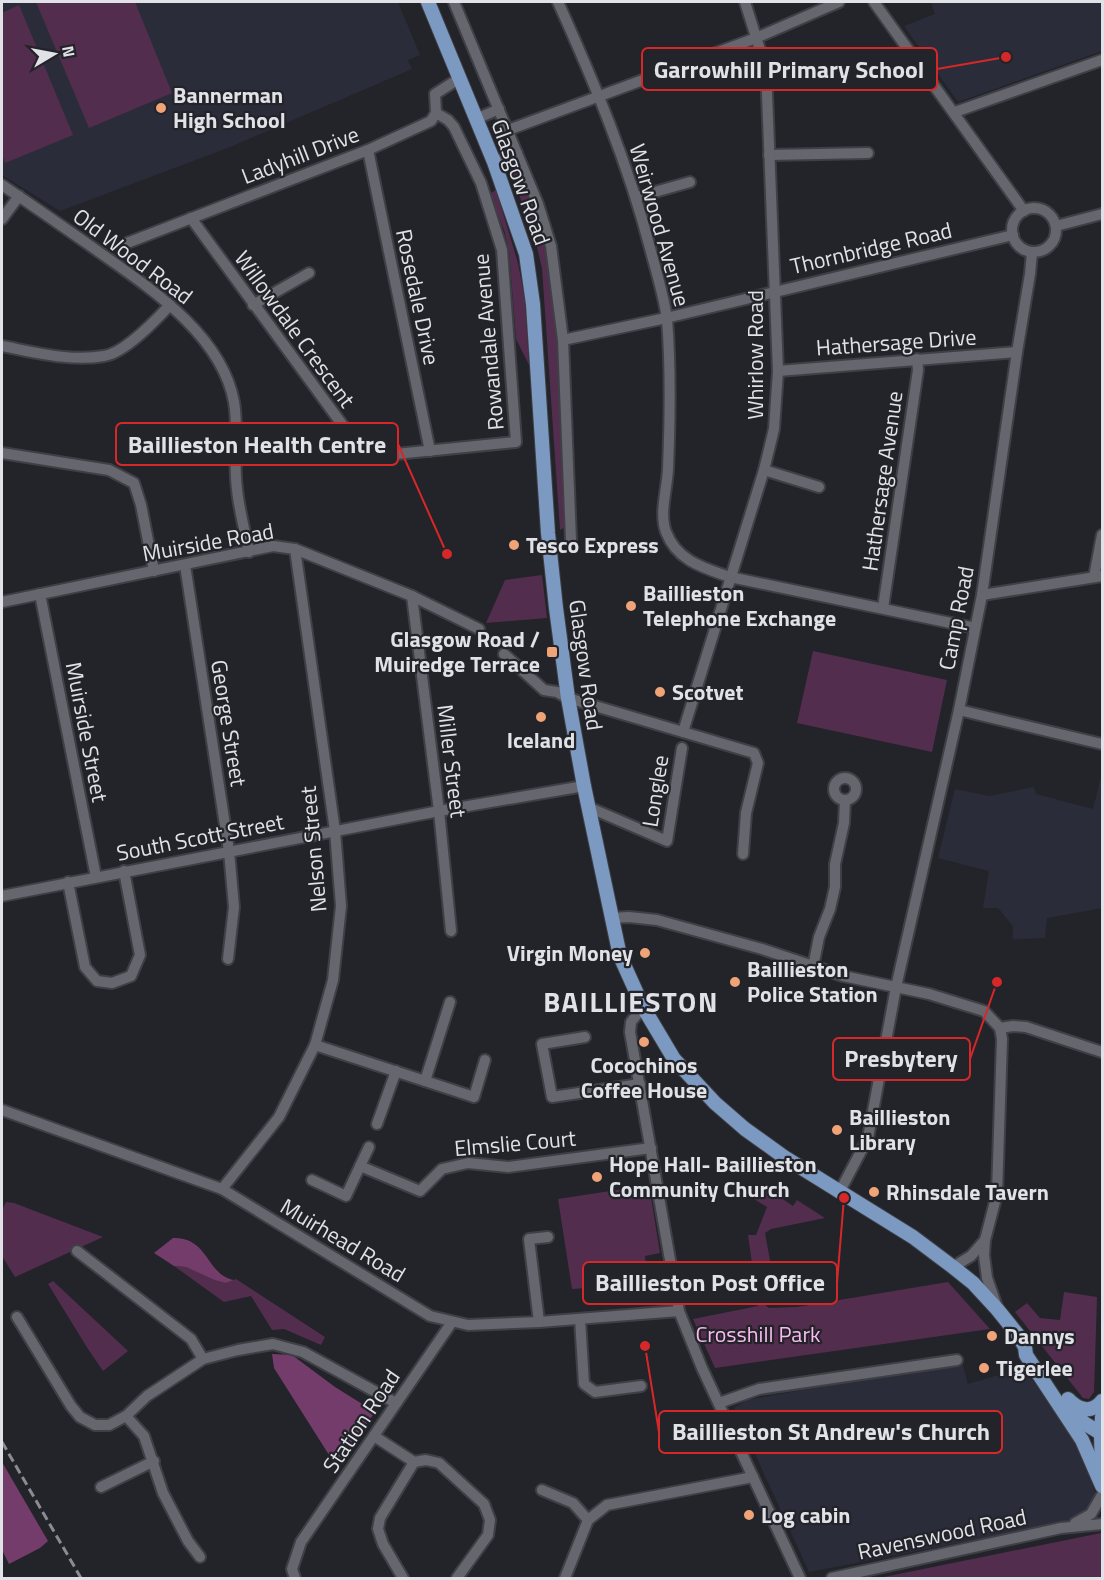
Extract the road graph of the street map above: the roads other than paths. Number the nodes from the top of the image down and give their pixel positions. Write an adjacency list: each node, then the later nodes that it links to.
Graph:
1 (428, 2): 9 (main road, Glasgow Road)
2 (454, 2): 11 (street, Glasgow Road)
3 (558, 2): 10 (street, Weirwood Avenue)
4 (745, 2): 7 (street, Whirlow Road)
5 (839, 2): 7 (street)
6 (874, 2): 12 (street)
7 (756, 38): 10 (street); 19 (street, Whirlow Road)
8 (1102, 60): 12 (street)
9 (460, 78): 13 (street); 14 (main road, Glasgow Road)
10 (600, 96): 15 (street); 24 (street, Weirwood Avenue)
11 (499, 109): 14 (street); 15 (street, Glasgow Road)
12 (955, 112): 25 (street)
13 (436, 113): 16 (street, Ladyhill Drive); 43 (street, Rowandale Avenue)
14 (477, 119): 20 (main road, Glasgow Road)
15 (508, 130): 17 (street, Glasgow Road)
16 (368, 150): 27 (street, Ladyhill Drive); 44 (street, Rosedale Drive)
17 (517, 153): 20 (street); 38 (street, Glasgow Road)
18 (868, 153): 19 (street)
19 (769, 155): 34 (street, Whirlow Road)
20 (494, 162): 64 (main road, Glasgow Road)
21 (690, 182): 24 (street)
22 (2, 184): 23 (street, Old Wood Road)
23 (19, 196): 28 (street); 35 (street, Old Wood Road)
24 (637, 197): 37 (street, Weirwood Avenue)
25 (1024, 211): 29 (street); 30 (street)
26 (1102, 214): 29 (street)
27 (191, 218): 31 (street, Ladyhill Drive); 36 (street, Willowdale Crescent)
28 (2, 219)
29 (1056, 226): 32 (street)
30 (1013, 235): 32 (street); 34 (street, Thornbridge Road)
31 (127, 243)
32 (1032, 252): 40 (street, Camp Road)
33 (309, 273): 36 (street)
34 (775, 291): 37 (street, Thornbridge Road); 42 (street, Whirlow Road)
35 (170, 305): 39 (street); 51 (street, Old Wood Road)
36 (253, 305): 44 (street, Willowdale Crescent)
37 (666, 318): 38 (street, Thornbridge Road); 55 (street, Weirwood Avenue)
38 (563, 340): 49 (street, Glasgow Road)
39 (2, 346)
40 (1017, 352): 41 (street, Hathersage Drive); 57 (street, Camp Road)
41 (917, 359): 42 (street, Hathersage Drive); 60 (street, Hathersage Avenue)
42 (778, 370): 46 (street, Whirlow Road)
43 (516, 442): 44 (street, Willowdale Crescent)
44 (430, 452)
45 (2, 453): 53 (street)
46 (764, 470): 47 (street); 55 (street, Whirlow Road)
47 (819, 487)
48 (1102, 535): 54 (street)
49 (571, 540)
50 (295, 549): 51 (street, Muirside Road); 58 (street, Muirside Road); 73 (street, Nelson Street)
51 (249, 552): 52 (street, Muirside Road)
52 (185, 565): 53 (street, Muirside Road); 74 (street, George Street)
53 (154, 571): 56 (street, Muirside Road)
54 (1098, 576): 57 (street)
55 (730, 577): 60 (street, Weirwood Avenue); 66 (street, Whirlow Road)
56 (40, 594): 59 (street, Muirside Road); 77 (street, Muirside Street)
57 (982, 595): 61 (street, Camp Road)
58 (412, 596): 62 (street, Muirside Road); 72 (street, Miller Street)
59 (2, 602)
60 (883, 608): 61 (street, Weirwood Avenue)
61 (975, 628): 65 (street, Camp Road)
62 (479, 629)
63 (504, 654): 64 (street)
64 (568, 698): 66 (street); 69 (main road, Glasgow Road)
65 (959, 710): 67 (street); 84 (street, Camp Road)
66 (683, 732): 75 (street)
67 (1102, 744)
68 (682, 748): 71 (street, Longlee)
69 (584, 786): 71 (main road, Glasgow Road); 72 (street, South Scott Street)
70 (845, 800): 83 (street)
71 (588, 807): 80 (main road, Glasgow Road)
72 (440, 811): 73 (street, South Scott Street); 81 (street, Miller Street)
73 (335, 831): 74 (street, South Scott Street); 89 (street, Nelson Street)
74 (229, 851): 76 (street, South Scott Street); 82 (street, George Street)
75 (743, 854)
76 (124, 871): 77 (street, South Scott Street); 78 (street)
77 (96, 877): 78 (street, South Scott Street)
78 (68, 882): 79 (street, South Scott Street)
79 (2, 897)
80 (611, 918): 83 (street); 86 (main road, Glasgow Road)
81 (451, 931)
82 (228, 959)
83 (813, 967): 84 (street)
84 (896, 987): 87 (street); 102 (street, Camp Road)
85 (450, 1002): 93 (street)
86 (643, 1007): 94 (street); 102 (main road, Glasgow Road)
87 (1000, 1028): 90 (street); 104 (street)
88 (585, 1037): 94 (street)
89 (315, 1045): 92 (street); 101 (street, Nelson Street)
90 (1102, 1052)
91 (485, 1060): 93 (street)
92 (396, 1071): 93 (street); 96 (street)
93 (425, 1081)
94 (640, 1084): 98 (street)
95 (2, 1110): 101 (street, Muirhead Road)
96 (377, 1124)
97 (369, 1147): 99 (street)
98 (651, 1148): 99 (street, Elmslie Court); 108 (street)
99 (360, 1166): 100 (street)
100 (312, 1180)
101 (222, 1189): 111 (street, Muirhead Road)
102 (840, 1191): 106 (main road, Glasgow Road)
103 (548, 1237): 112 (street)
104 (985, 1240): 106 (street); 107 (street)
105 (77, 1251): 114 (street)
106 (953, 1267): 107 (main road, Glasgow Road)
107 (997, 1309): 113 (main road, Glasgow Road)
108 (679, 1311): 110 (street, Muirhead Road); 120 (street)
109 (16, 1317): 121 (street)
110 (580, 1319): 112 (street, Muirhead Road); 116 (street)
111 (452, 1322): 112 (street, Muirhead Road); 119 (street, Station Road)
112 (539, 1322)
113 (1025, 1347): 117 (main road); 129 (main road)
114 (203, 1359): 119 (street); 121 (street)
115 (957, 1360): 120 (street)
116 (641, 1386)
117 (1062, 1394): 118 (main road); 123 (main road)
118 (1102, 1401)
119 (396, 1403): 124 (street, Station Road)
120 (718, 1403): 128 (street)
121 (126, 1416): 125 (street)
122 (1102, 1417): 123 (main road)
123 (1102, 1434): 127 (main road)
124 (374, 1436): 126 (street); 137 (street, Station Road)
125 (154, 1461): 130 (street); 136 (street)
126 (414, 1462): 138 (street); 139 (street)
127 (1102, 1474)
128 (753, 1477): 133 (street); 141 (street)
129 (1102, 1486)
130 (101, 1487)
131 (542, 1490): 133 (street)
132 (1102, 1495): 135 (street, Ravenswood Road)
133 (588, 1520): 140 (street)
134 (1102, 1524): 135 (street, Ravenswood Road)
135 (1060, 1528): 142 (street, Ravenswood Road)
136 (200, 1557)
137 (295, 1578)
138 (403, 1578)
139 (458, 1578)
140 (566, 1578)
141 (800, 1578)
142 (832, 1578)

